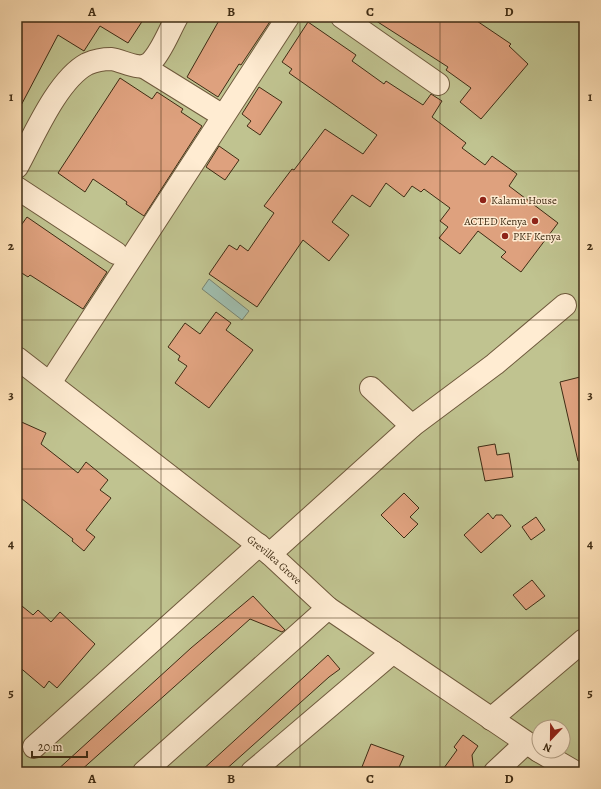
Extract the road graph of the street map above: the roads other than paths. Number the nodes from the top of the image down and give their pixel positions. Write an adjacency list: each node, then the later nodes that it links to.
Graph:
1 (177, 17): 4 (street)
2 (288, 17): 6 (street)
3 (342, 17): 5 (street)
4 (144, 67): 6 (street); 7 (street)
5 (438, 84)
6 (223, 116): 12 (street)
7 (17, 167)
8 (17, 188): 9 (street)
9 (116, 253)
10 (565, 305): 14 (street)
11 (17, 358): 12 (street, Grevillea Grove)
12 (50, 383): 15 (street, Grevillea Grove)
13 (371, 388): 14 (street)
14 (412, 426): 15 (street)
15 (265, 549): 16 (street, Grevillea Grove); 21 (street)
16 (328, 608): 18 (street, Grevillea Grove); 24 (street)
17 (584, 640): 19 (street)
18 (393, 652): 19 (street, Grevillea Grove); 25 (street)
19 (490, 719): 20 (street, Grevillea Grove)
20 (531, 745)
21 (34, 747)
22 (531, 750): 26 (street)
23 (553, 759): 27 (street, Grevillea Grove)
24 (144, 772)
25 (252, 772)
26 (495, 772)
27 (575, 772)

